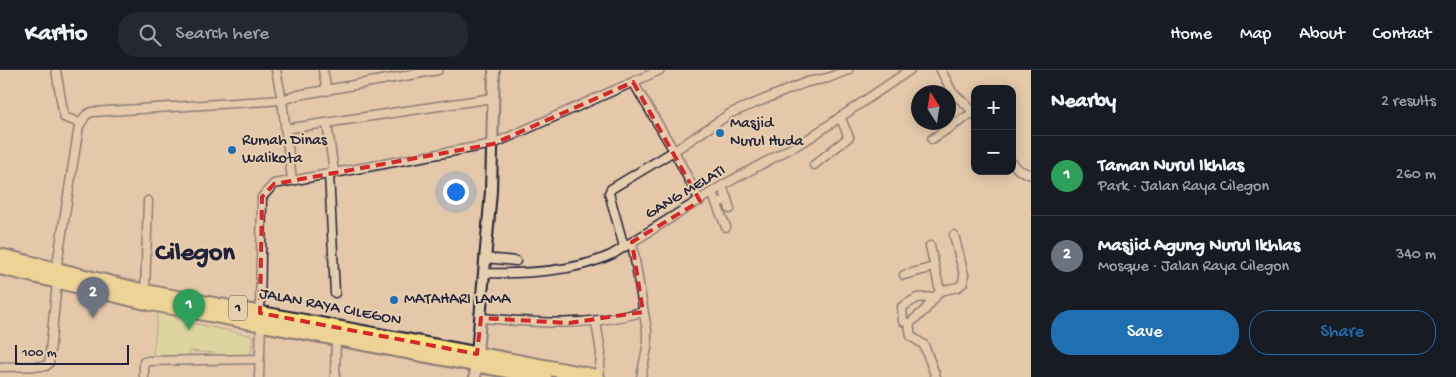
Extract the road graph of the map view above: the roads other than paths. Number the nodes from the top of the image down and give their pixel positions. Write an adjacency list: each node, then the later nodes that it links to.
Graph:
1 (56, 70): 17 (street)
2 (276, 70): 13 (street)
3 (323, 70): 11 (street)
4 (438, 70): 11 (street)
5 (494, 70): 12 (street)
6 (660, 70): 10 (street)
7 (848, 70): 22 (street)
8 (910, 70): 16 (street, GANG MELATI)
9 (941, 70): 14 (street)
10 (632, 82): 21 (street); 22 (street)
11 (327, 91): 13 (street)
12 (493, 98): 18 (street); 21 (street)
13 (282, 100): 17 (street); 19 (street)
14 (971, 110)
15 (971, 115): 20 (street)
16 (840, 117): 23 (street); 28 (street, GANG MELATI)
17 (80, 123): 47 (street)
18 (326, 123): 19 (street); 25 (street)
19 (285, 129): 27 (street)
20 (932, 139)
21 (493, 144): 25 (street); 41 (street)
22 (674, 152): 32 (street); 39 (street)
23 (814, 165)
24 (1016, 167): 26 (street)
25 (331, 172): 27 (street); 49 (street)
26 (1031, 175)
27 (292, 180): 54 (street)
28 (722, 186): 29 (street, GANG MELATI); 30 (street)
29 (712, 192): 32 (street, GANG MELATI); 33 (street)
30 (727, 199): 33 (street); 34 (street)
31 (148, 201): 48 (street)
32 (700, 201): 37 (street, GANG MELATI)
33 (717, 204): 35 (street)
34 (730, 209)
35 (726, 227)
36 (954, 235): 50 (street)
37 (632, 242): 39 (street, GANG MELATI); 52 (street)
38 (930, 246): 44 (street)
39 (624, 247): 45 (street, GANG MELATI)
40 (0, 256): 47 (highway, JALAN RAYA CILEGON / 1)
41 (485, 258): 42 (street); 45 (street)
42 (516, 261)
43 (0, 267): 47 (highway, JALAN RAYA CILEGON / 1)
44 (934, 267): 46 (street); 50 (street)
45 (484, 273): 53 (street)
46 (904, 275)
47 (56, 276): 48 (highway, JALAN RAYA CILEGON / 1); 51 (highway, JALAN RAYA CILEGON / 1); 60 (street)
48 (145, 292): 51 (highway, JALAN RAYA CILEGON / 1)
49 (336, 293)
50 (937, 294): 56 (street); 56 (street)
51 (203, 307): 54 (highway, JALAN RAYA CILEGON / 1)
52 (643, 312): 55 (street); 66 (street)
53 (481, 318): 55 (street); 59 (street)
54 (261, 319): 57 (highway, JALAN RAYA CILEGON / 1); 58 (street); 59 (highway, JALAN RAYA CILEGON / 1)
55 (596, 322): 65 (street)
56 (909, 324): 67 (street)
57 (336, 338): 59 (highway, JALAN RAYA CILEGON / 1); 63 (street)
58 (259, 359): 61 (street); 62 (street)
59 (476, 365): 64 (highway, 1); 65 (highway, 1)
60 (0, 367)
61 (144, 377)
62 (259, 377)
63 (335, 377)
64 (544, 377)
65 (598, 377)
66 (641, 377)
67 (936, 377)

